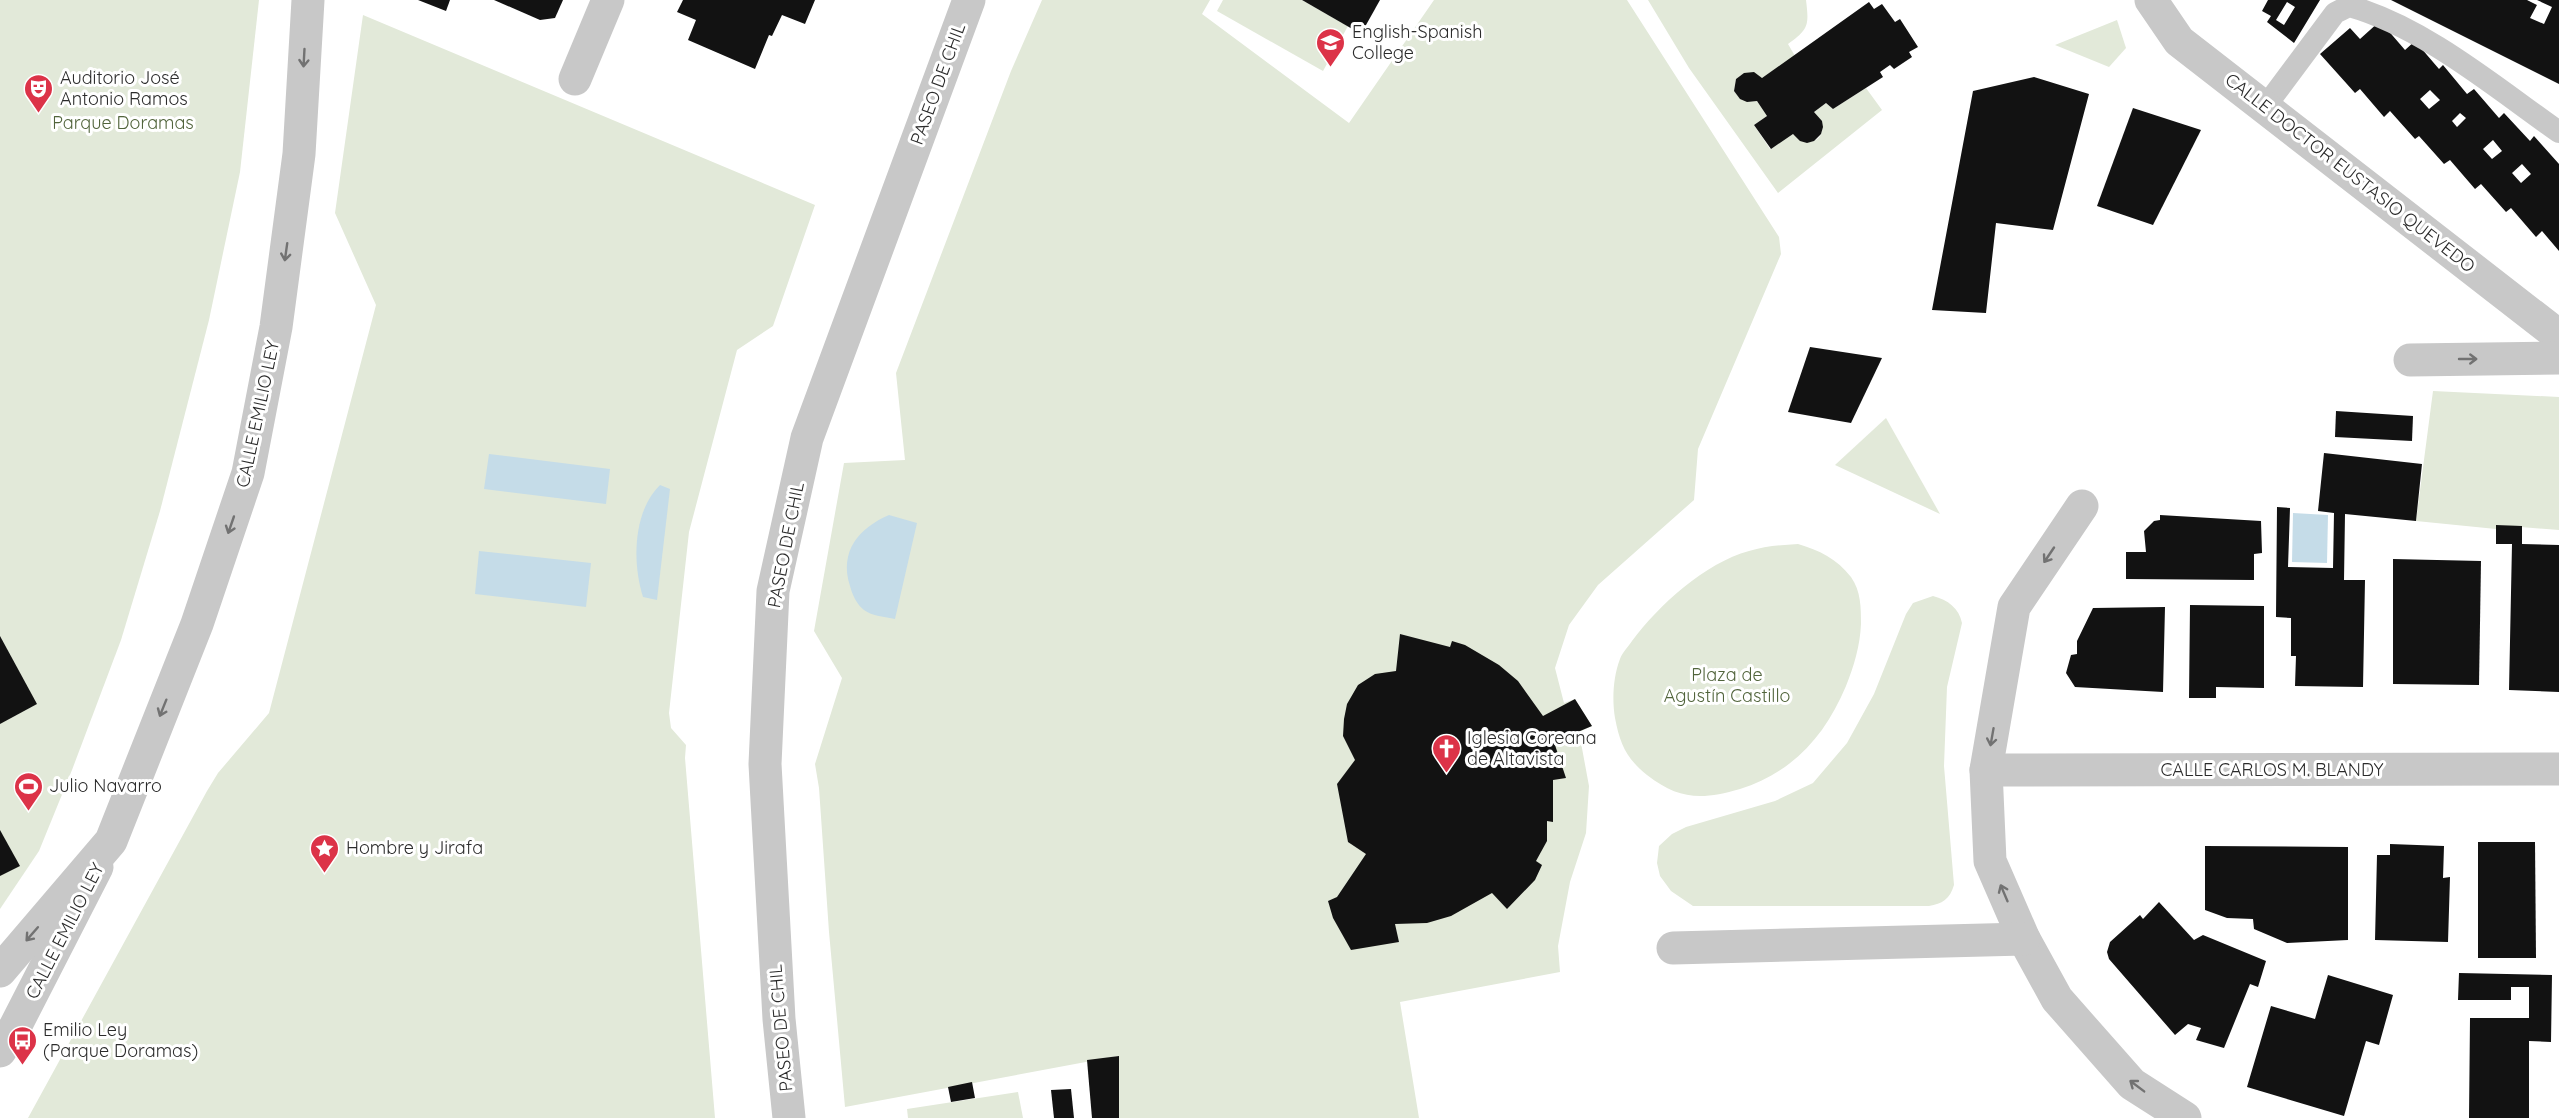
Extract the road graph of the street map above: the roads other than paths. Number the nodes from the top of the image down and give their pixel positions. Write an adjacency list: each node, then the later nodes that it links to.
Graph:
1 (308, 0): 14 (street, CALLE EMILIO LEY, one-way to 14)
2 (608, 0): 5 (street)
3 (969, 0): 19 (street, PASEO DE CHIL)
4 (2151, 0): 6 (street, CALLE DOCTOR EUSTASIO QUEVEDO)
5 (575, 79)
6 (2265, 107): 7 (lane); 8 (street, CALLE DOCTOR EUSTASIO QUEVEDO)
7 (2559, 132)
8 (2559, 336)
9 (2559, 358): 10 (street, one-way to 9)
10 (2410, 360)
11 (2082, 506): 13 (street, one-way to 13)
12 (2559, 769): 13 (street, CALLE CARLOS M. BLANDY)
13 (1986, 770): 15 (street, one-way to 13)
14 (111, 841): 17 (street, CALLE EMILIO LEY, one-way to 17); 18 (street, CALLE EMILIO LEY)
15 (2024, 939): 16 (street); 20 (street, one-way to 15)
16 (1673, 948)
17 (0, 971)
18 (0, 1051)
19 (789, 1118)
20 (2185, 1118)

